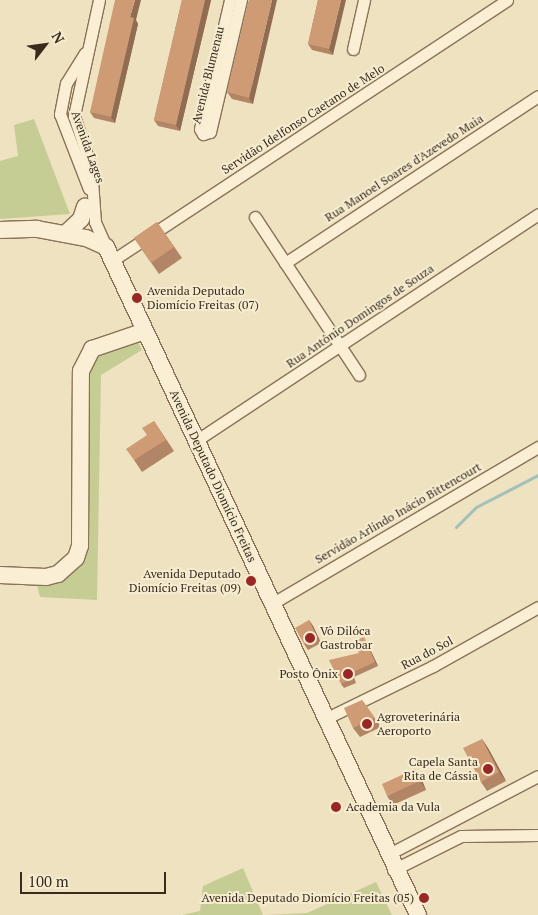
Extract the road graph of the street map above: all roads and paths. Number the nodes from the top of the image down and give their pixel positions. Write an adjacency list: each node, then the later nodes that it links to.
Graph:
1 (99, 0): 8 (street, Avenida Lages)
2 (230, 0): 3 (street, Avenida Blumenau)
3 (240, 0)
4 (364, 0): 6 (street)
5 (507, 0): 13 (street, Servidão Idelfonso Caetano de Melo)
6 (353, 49)
7 (538, 96): 14 (street, Rua Manoel Soares d'Azevedo Maia)
8 (89, 204): 12 (street); 13 (street, Avenida Lages)
9 (538, 214): 16 (street, Rua Antônio Domingos de Souza)
10 (255, 217): 14 (street)
11 (0, 230): 12 (street)
12 (65, 234): 13 (street)
13 (110, 254): 15 (street, Avenida Deputado Diomício Freitas)
14 (285, 263): 16 (street)
15 (146, 331): 18 (street, Avenida Deputado Diomício Freitas); 20 (street)
16 (340, 346): 17 (street); 18 (street, Rua Antônio Domingos de Souza)
17 (359, 375)
18 (197, 440): 21 (street, Avenida Deputado Diomício Freitas)
19 (538, 446): 21 (street, Servidão Arlindo Inácio Bittencourt)
20 (0, 575)
21 (273, 603): 23 (street, Avenida Deputado Diomício Freitas)
22 (538, 607): 23 (street, Rua do Sol)
23 (327, 718): 28 (street, Avenida Deputado Diomício Freitas)
24 (538, 776): 25 (street)
25 (454, 821): 27 (street); 28 (street)
26 (538, 835): 27 (street)
27 (462, 836): 28 (street)
28 (393, 861): 29 (street, Avenida Deputado Diomício Freitas)
29 (419, 915)

